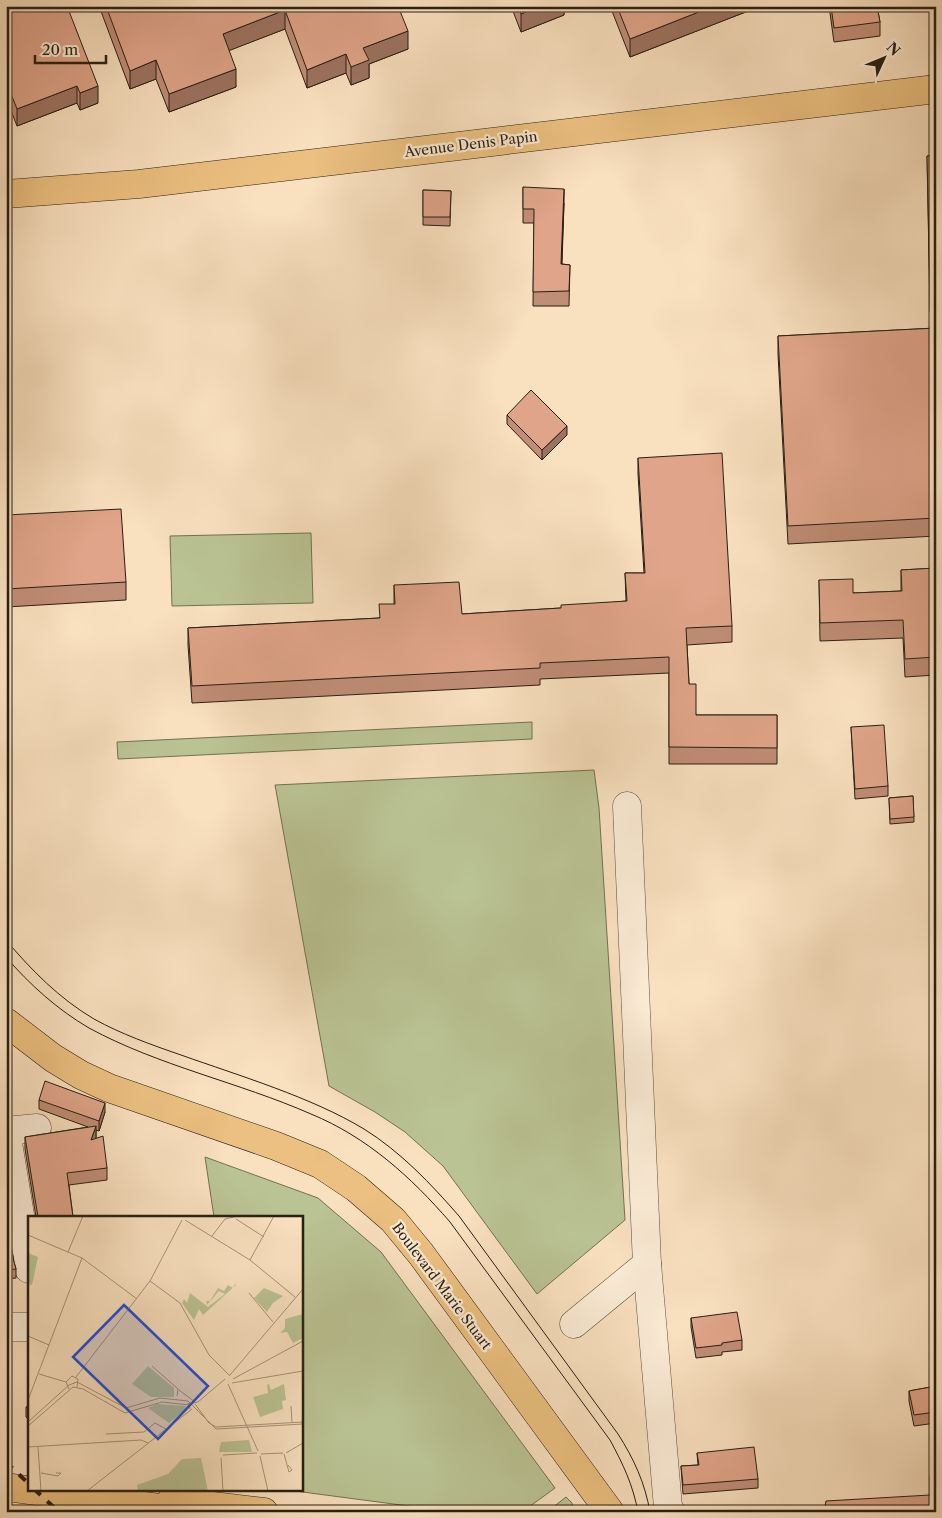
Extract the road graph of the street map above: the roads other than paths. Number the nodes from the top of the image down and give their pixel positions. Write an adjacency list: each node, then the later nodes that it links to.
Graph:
1 (936, 89): 2 (main road, Avenue Denis Papin)
2 (6, 194)
3 (627, 806): 8 (street)
4 (6, 1022): 22 (main road, Boulevard Marie Stuart)
5 (6, 1037): 21 (main road)
6 (37, 1128): 7 (street)
7 (28, 1263)
8 (647, 1264): 9 (street); 23 (street)
9 (574, 1324)
10 (6, 1327): 11 (street)
11 (28, 1327)
12 (6, 1478): 13 (main road)
13 (28, 1482)
14 (6, 1487): 15 (main road)
15 (28, 1489)
16 (45, 1490): 18 (main road)
17 (92, 1490): 18 (main road)
18 (162, 1499): 19 (main road); 20 (main road)
19 (190, 1512)
20 (264, 1512)
21 (596, 1512)
22 (610, 1512)
23 (672, 1512)

